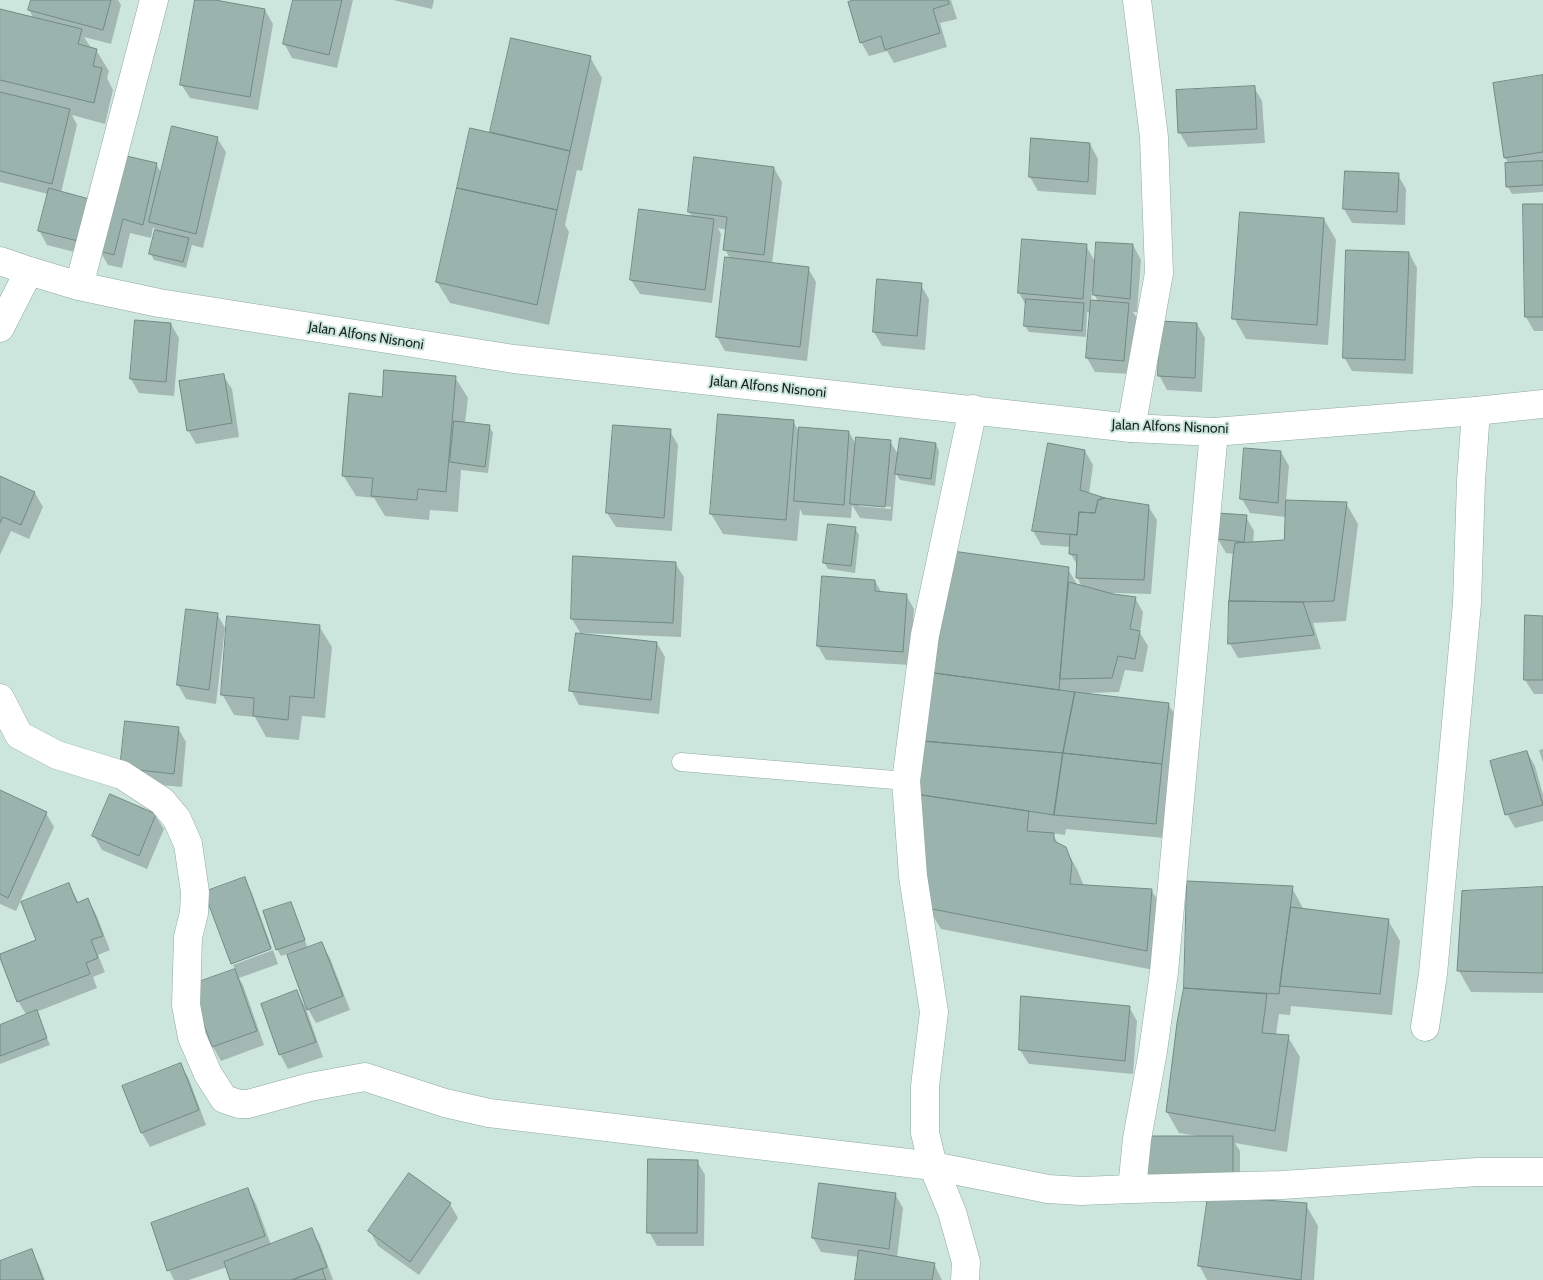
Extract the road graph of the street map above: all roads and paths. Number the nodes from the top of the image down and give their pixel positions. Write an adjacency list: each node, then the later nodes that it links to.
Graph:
1 (154, 0): 5 (street)
2 (1137, 0): 10 (street)
3 (0, 261): 4 (street, Jalan Alfons Nisnoni)
4 (28, 271): 5 (street, Jalan Alfons Nisnoni); 6 (street)
5 (79, 286): 8 (street, Jalan Alfons Nisnoni)
6 (0, 328)
7 (1543, 404): 9 (street, Jalan Alfons Nisnoni)
8 (973, 409): 10 (street, Jalan Alfons Nisnoni); 14 (street)
9 (1476, 412): 11 (street, Jalan Alfons Nisnoni); 15 (street)
10 (1131, 428): 11 (street, Jalan Alfons Nisnoni)
11 (1214, 432): 18 (street)
12 (0, 698): 16 (street)
13 (681, 762): 14 (lane)
14 (906, 781): 16 (street)
15 (1425, 1027)
16 (933, 1166): 18 (street); 19 (street)
17 (1543, 1172): 18 (street)
18 (1132, 1189)
19 (966, 1280)

